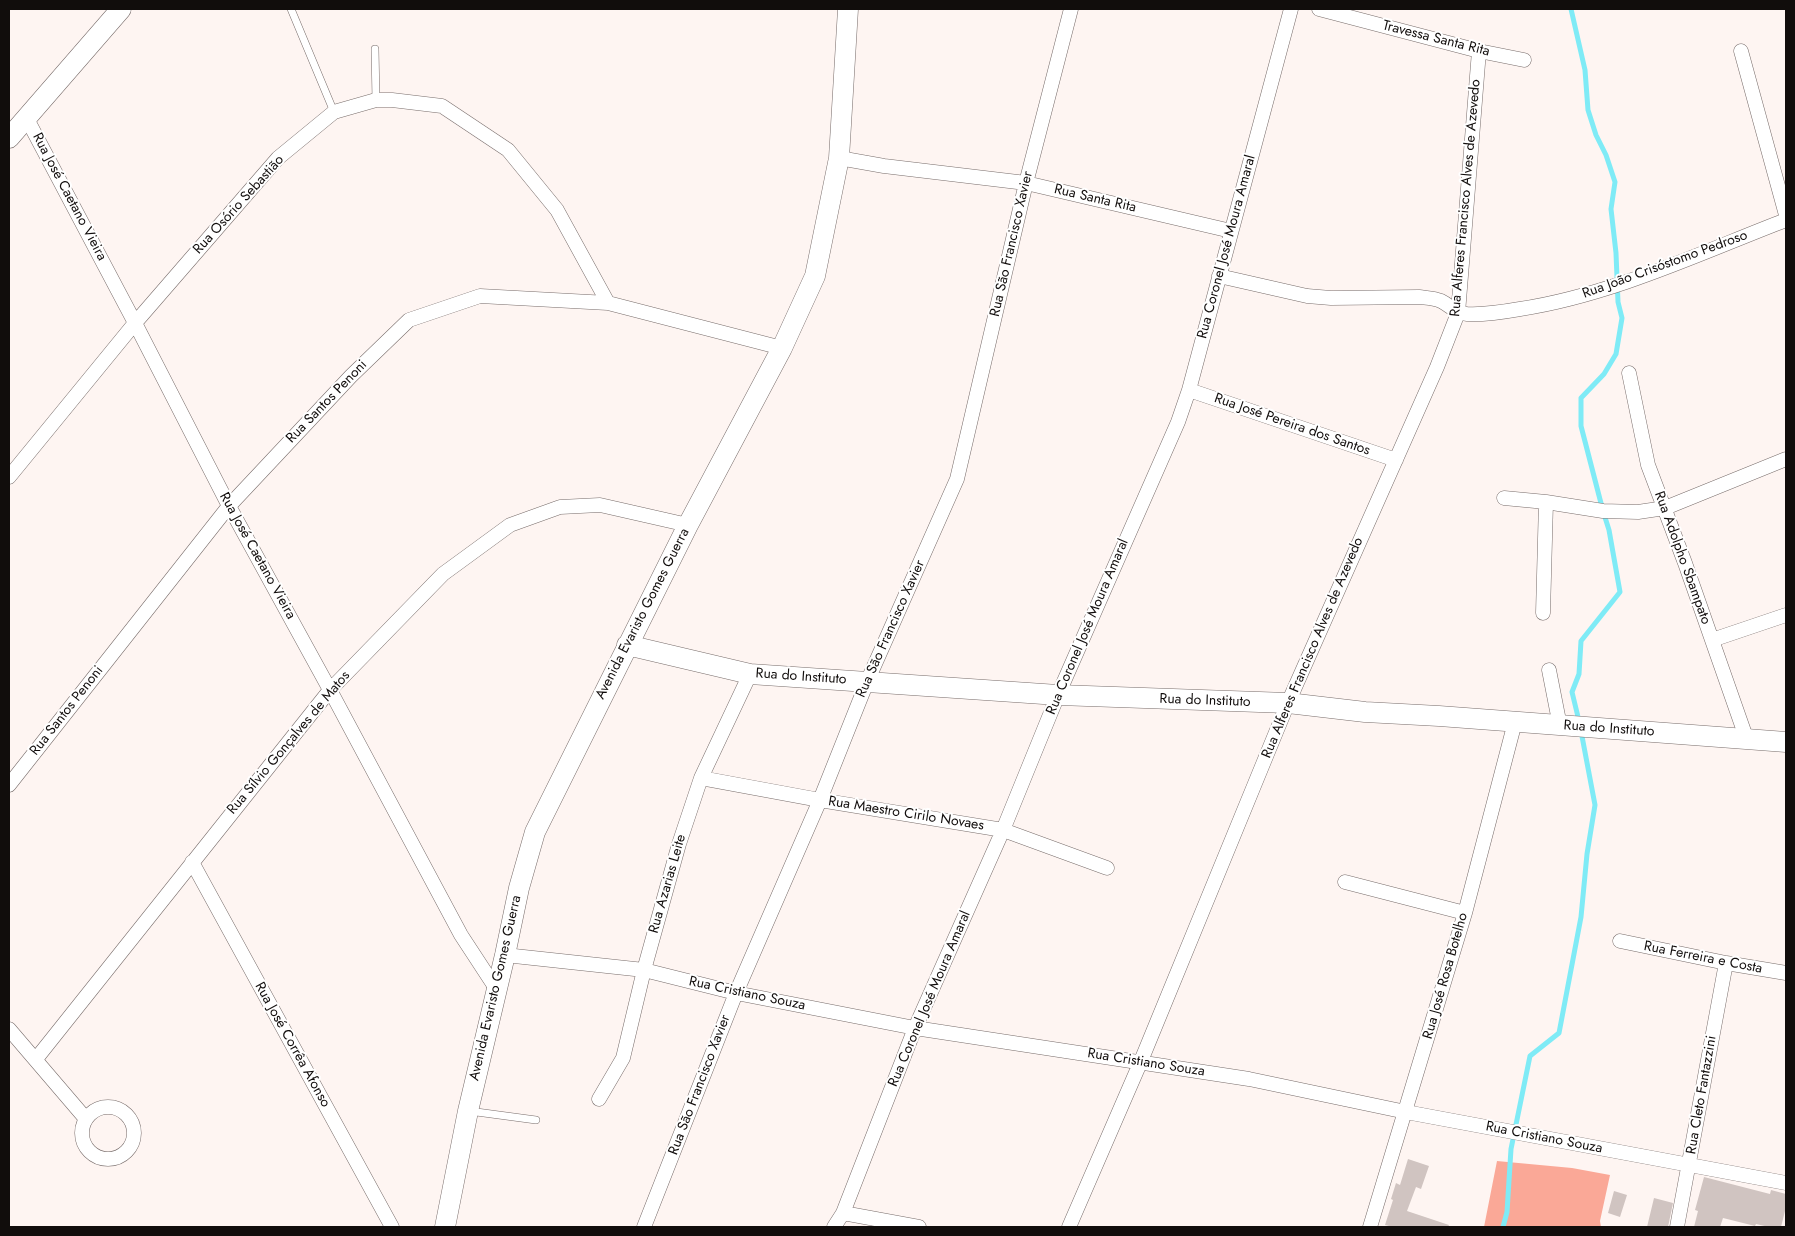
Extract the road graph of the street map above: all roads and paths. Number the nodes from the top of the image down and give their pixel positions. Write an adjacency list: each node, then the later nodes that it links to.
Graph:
1 (121, 9): 13 (main road)
2 (291, 9): 12 (lane)
3 (848, 9): 15 (main road, Avenida Evaristo Gomes Guerra)
4 (1071, 9): 16 (street, Rua São Francisco Xavier)
5 (1291, 9): 19 (street, Rua Coronel José Moura Amaral)
6 (1319, 9): 8 (street, Travessa Santa Rita)
7 (376, 49): 11 (lane)
8 (1479, 51): 10 (street, Travessa Santa Rita); 22 (street, Rua Alferes Francisco Alves de Azevedo)
9 (1741, 51): 17 (street)
10 (1524, 60)
11 (376, 100): 12 (street, Rua Osório Sebastião); 21 (street, Rua Osório Sebastião)
12 (334, 112): 23 (street, Rua Osório Sebastião)
13 (26, 116): 14 (main road); 23 (street, Rua José Caetano Vieira)
14 (9, 138)
15 (840, 158): 16 (street, Rua Santa Rita); 24 (main road, Avenida Evaristo Gomes Guerra)
16 (1026, 183): 19 (street, Rua Santa Rita); 41 (street, Rua São Francisco Xavier)
17 (1786, 215)
18 (1786, 220): 22 (street, Rua João Crisóstomo Pedroso)
19 (1231, 232): 20 (street, Rua Coronel José Moura Amaral)
20 (1219, 276): 22 (street); 26 (street, Rua Coronel José Moura Amaral)
21 (608, 303): 24 (street, Rua Santos Penoni); 32 (street, Rua Santos Penoni)
22 (1458, 313): 28 (street, Rua Alferes Francisco Alves de Azevedo)
23 (135, 323): 29 (street, Rua Osório Sebastião); 32 (street, Rua José Caetano Vieira)
24 (782, 348): 34 (main road, Avenida Evaristo Gomes Guerra)
25 (1629, 373): 33 (street, Rua Adolpho Sbampato)
26 (1189, 390): 28 (street, Rua José Pereira dos Santos); 43 (street, Rua Coronel José Moura Amaral)
27 (1786, 458): 33 (street)
28 (1396, 460): 44 (street, Rua Alferes Francisco Alves de Azevedo)
29 (9, 477)
30 (1504, 498): 31 (street)
31 (1546, 502): 33 (street); 35 (street)
32 (229, 506): 42 (street, Rua José Caetano Vieira); 50 (street, Rua Santos Penoni)
33 (1665, 508): 37 (street, Rua Adolpho Sbampato)
34 (688, 525): 38 (main road, Avenida Evaristo Gomes Guerra); 42 (street, Rua Sílvio Gonçalves de Matos)
35 (1543, 612)
36 (1786, 615): 37 (street)
37 (1712, 640): 47 (street, Rua Adolpho Sbampato)
38 (627, 645): 40 (main road, Rua do Instituto); 58 (main road, Avenida Evaristo Gomes Guerra)
39 (1549, 670): 46 (street)
40 (750, 674): 41 (main road, Rua do Instituto); 49 (street, Rua Azarias Leite)
41 (867, 682): 43 (main road, Rua do Instituto); 51 (street, Rua São Francisco Xavier)
42 (330, 690): 53 (street, Rua Sílvio Gonçalves de Matos); 62 (street, Rua José Caetano Vieira)
43 (1058, 696): 44 (main road, Rua do Instituto); 52 (street, Rua Coronel José Moura Amaral)
44 (1288, 703): 45 (main road, Rua do Instituto); 67 (street, Rua Alferes Francisco Alves de Azevedo)
45 (1515, 722): 46 (main road, Rua do Instituto); 56 (street, Rua José Rosa Botelho)
46 (1560, 726): 47 (main road, Rua do Instituto)
47 (1747, 740): 48 (main road, Rua do Instituto)
48 (1786, 742)
49 (701, 778): 51 (street, Rua Maestro Cirilo Novaes); 60 (street, Rua Azarias Leite)
50 (9, 785)
51 (820, 800): 52 (street, Rua Maestro Cirilo Novaes); 63 (street, Rua São Francisco Xavier)
52 (1003, 830): 54 (street, Rua Maestro Cirilo Novaes); 64 (street, Rua Coronel José Moura Amaral)
53 (192, 862): 66 (street, Rua Sílvio Gonçalves de Matos); 76 (street, Rua José Corrêa Afonso)
54 (1107, 868)
55 (1345, 882): 56 (street)
56 (1465, 913): 70 (street, Rua José Rosa Botelho)
57 (1620, 941): 59 (street, Rua Ferreira e Costa)
58 (505, 955): 60 (street, Rua Cristiano Souza); 62 (main road, Avenida Evaristo Gomes Guerra)
59 (1726, 963): 61 (street, Rua Ferreira e Costa); 73 (street, Rua Cleto Fantazzini)
60 (644, 970): 63 (street, Rua Cristiano Souza); 68 (street, Rua Azarias Leite)
61 (1786, 973)
62 (497, 990): 69 (main road, Avenida Evaristo Gomes Guerra)
63 (736, 993): 64 (street, Rua Cristiano Souza); 78 (street, Rua São Francisco Xavier)
64 (915, 1028): 67 (street, Rua Cristiano Souza); 75 (street, Rua Coronel José Moura Amaral)
65 (9, 1029): 66 (street)
66 (36, 1059): 71 (street)
67 (1141, 1062): 70 (street, Rua Cristiano Souza); 81 (street, Rua Alferes Francisco Alves de Azevedo)
68 (599, 1099)
69 (468, 1111): 72 (lane); 77 (main road, Avenida Evaristo Gomes Guerra)
70 (1406, 1112): 73 (street, Rua Cristiano Souza); 82 (street, Rua José Rosa Botelho)
71 (86, 1119)
72 (536, 1120)
73 (1689, 1166): 74 (street, Rua Cristiano Souza); 83 (street, Rua Cleto Fantazzini)
74 (1786, 1183)
75 (843, 1213): 79 (street, Rua Coronel José Moura Amaral); 80 (street)
76 (392, 1227)
77 (445, 1227)
78 (644, 1227)
79 (834, 1227)
80 (919, 1227)
81 (1069, 1227)
82 (1370, 1227)
83 (1677, 1227)

